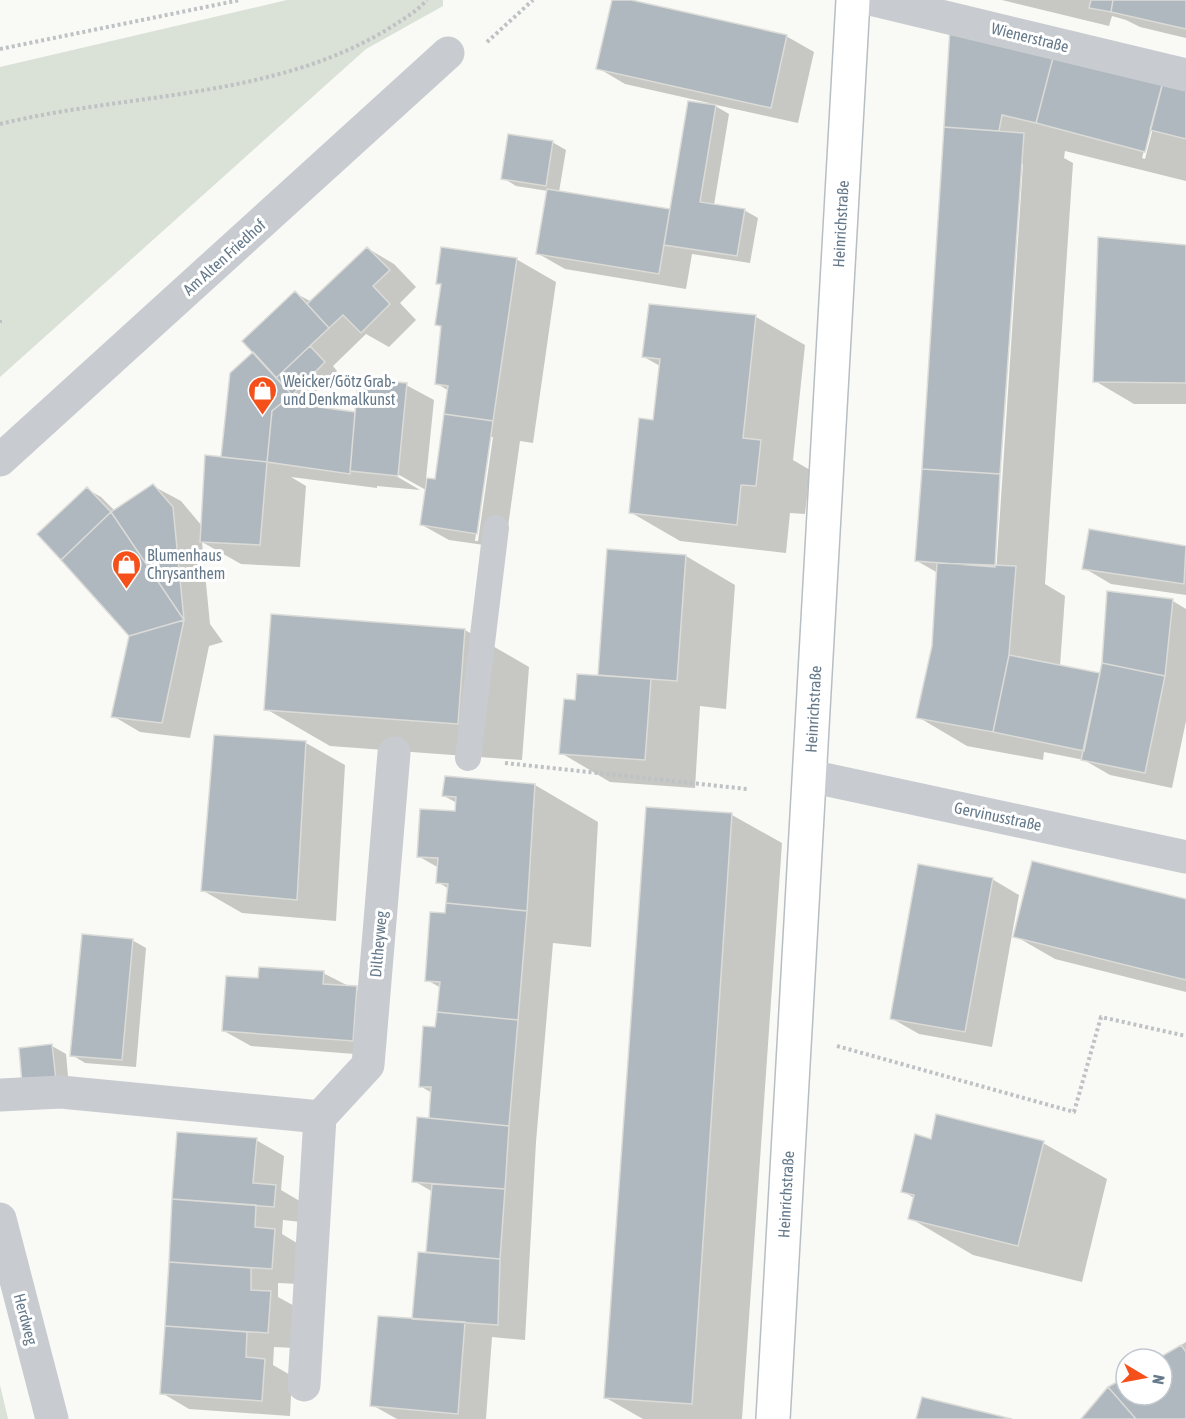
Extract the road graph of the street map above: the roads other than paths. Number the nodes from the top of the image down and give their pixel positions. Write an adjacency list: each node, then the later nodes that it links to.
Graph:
1 (853, 0): 9 (main road, Heinrichstraße)
2 (874, 0): 4 (street, Wienerstraße)
3 (448, 53): 5 (street, Am Alten Friedhof)
4 (1186, 75)
5 (0, 460)
6 (496, 528): 8 (lane)
7 (394, 753): 12 (street, Diltheyweg)
8 (468, 758)
9 (810, 776): 10 (street, Gervinusstraße); 16 (main road, Heinrichstraße)
10 (1186, 857)
11 (0, 1095): 12 (street)
12 (320, 1117): 14 (street)
13 (0, 1219): 15 (street, Herdweg)
14 (303, 1385)
15 (52, 1419)
16 (773, 1419)

